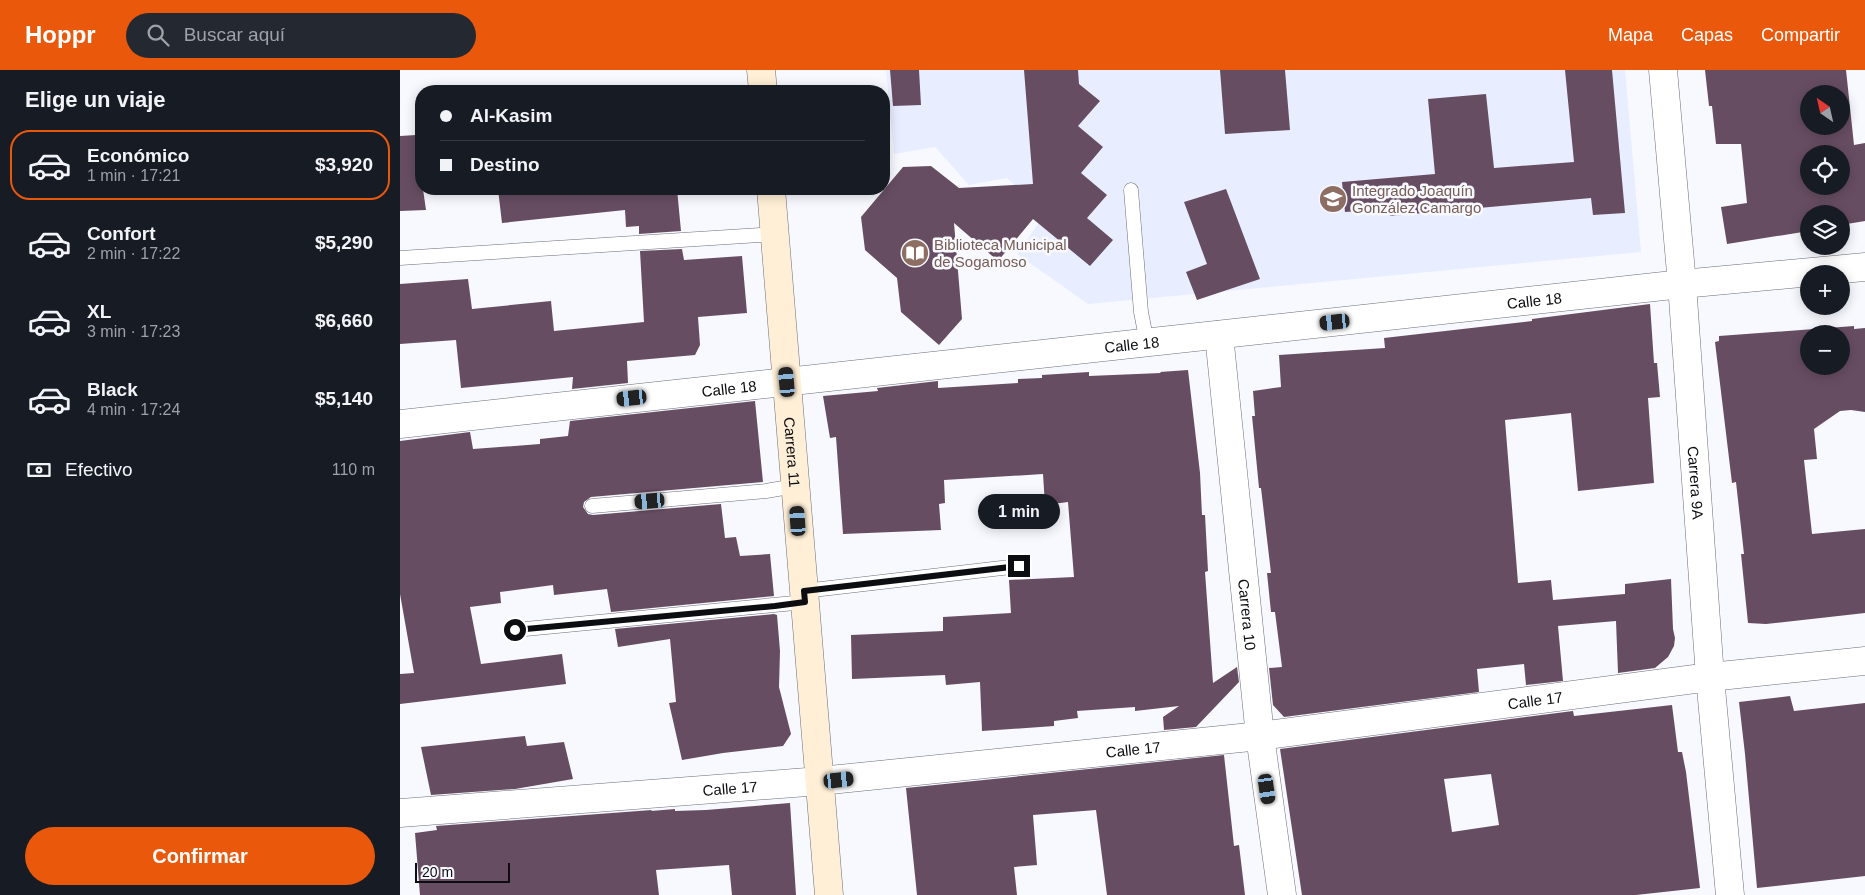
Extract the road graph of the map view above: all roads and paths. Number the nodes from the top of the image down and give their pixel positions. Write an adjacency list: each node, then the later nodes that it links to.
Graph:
1 (761, 70): 3 (street)
2 (1663, 70): 9 (street, Carrera 9A)
3 (762, 85)
4 (1131, 190): 11 (lane)
5 (771, 195): 6 (street, Carrera 11)
6 (774, 234): 7 (lane); 12 (street, Carrera 11)
7 (400, 258)
8 (1865, 267): 9 (street, Calle 18)
9 (1682, 284): 10 (street, Calle 18); 20 (street, Carrera 9A)
10 (1219, 335): 11 (street, Calle 18); 21 (street, Carrera 10)
11 (1147, 343): 12 (street, Calle 18)
12 (787, 382): 13 (street, Calle 18); 14 (street, Carrera 11)
13 (400, 424)
14 (796, 486): 15 (lane); 17 (street, Carrera 11)
15 (592, 506)
16 (1019, 566): 17 (lane)
17 (804, 596): 18 (lane); 22 (street, Carrera 11)
18 (515, 630)
19 (1865, 661): 20 (street, Calle 17)
20 (1710, 678): 21 (street, Calle 17); 26 (street, Carrera 9A)
21 (1260, 736): 22 (street, Calle 17); 25 (street, Carrera 10)
22 (820, 782): 23 (street, Calle 17); 24 (street, Carrera 11)
23 (400, 813)
24 (829, 895)
25 (1282, 895)
26 (1730, 895)

